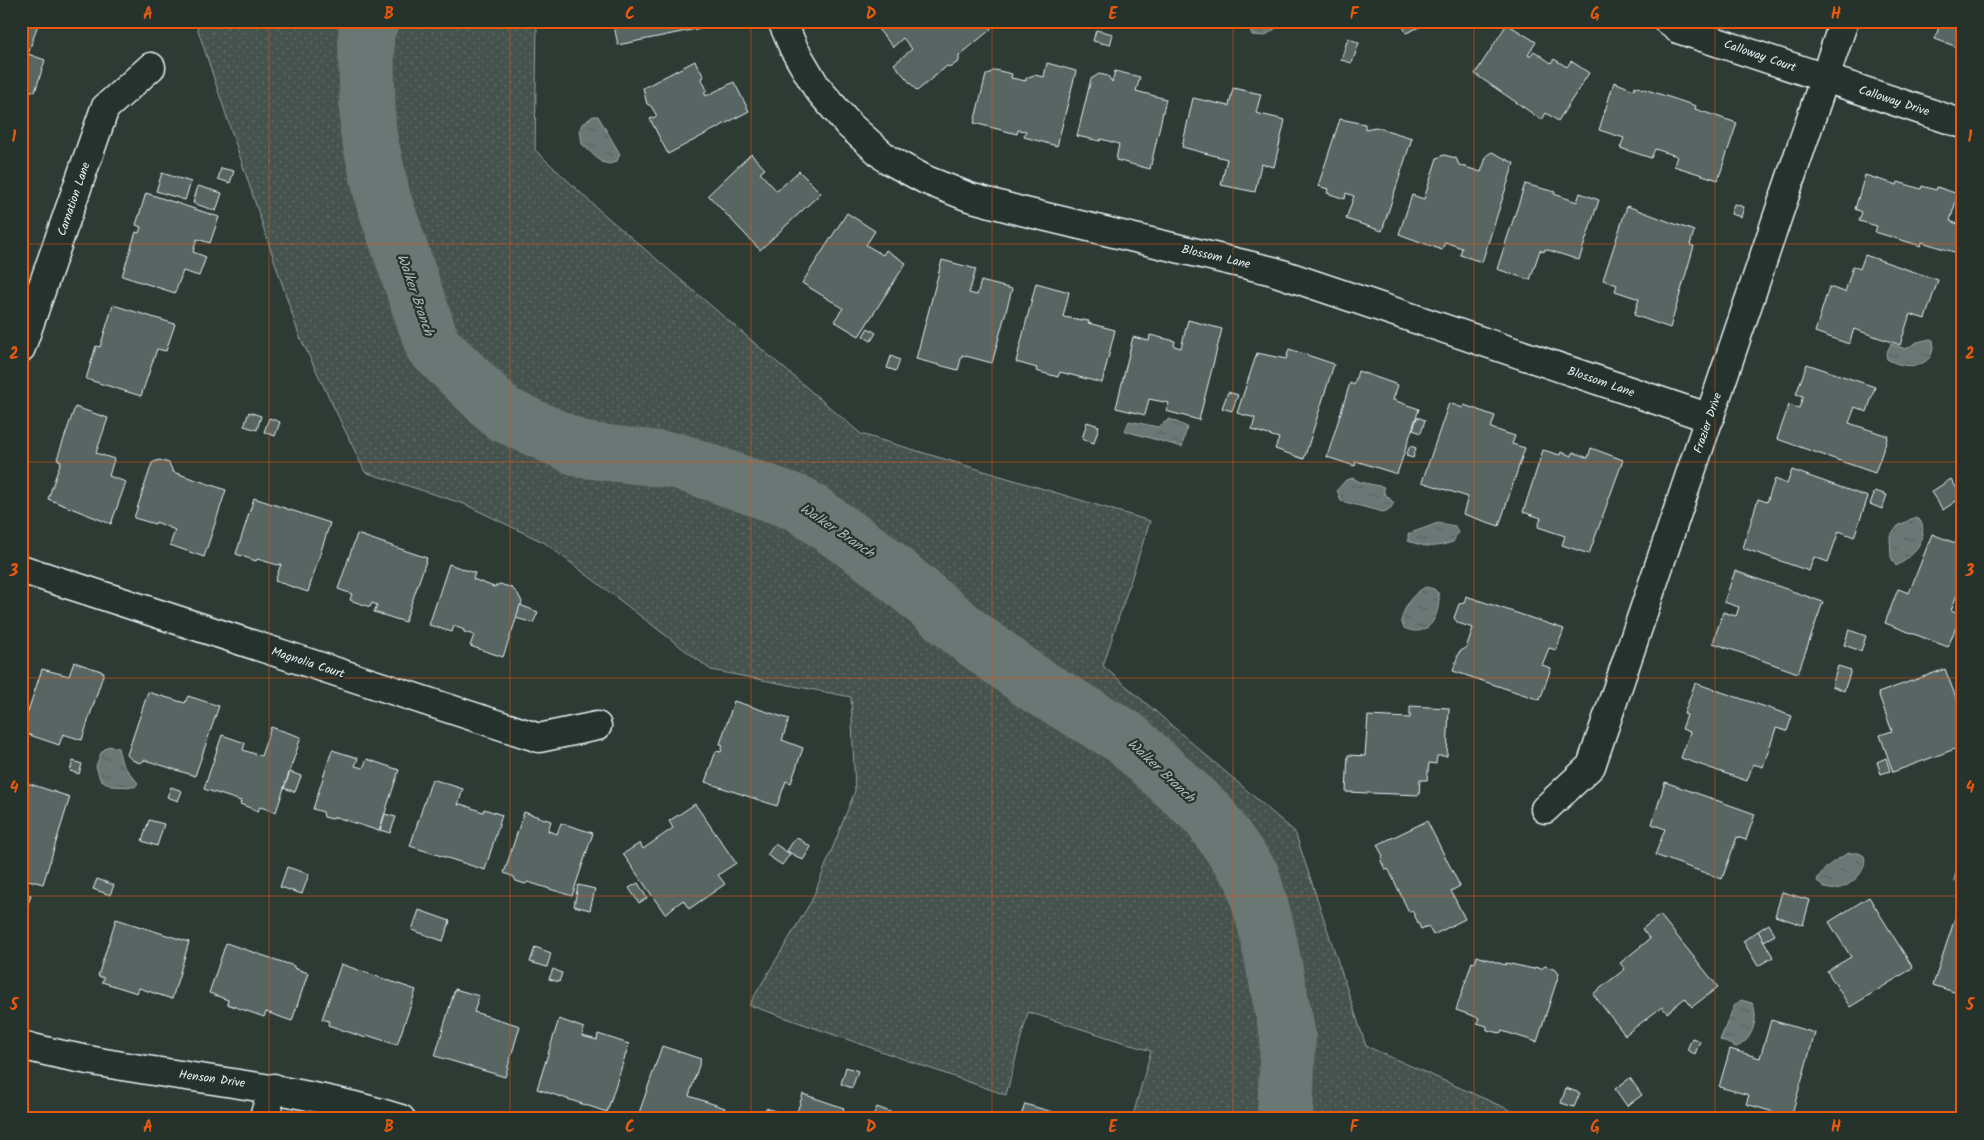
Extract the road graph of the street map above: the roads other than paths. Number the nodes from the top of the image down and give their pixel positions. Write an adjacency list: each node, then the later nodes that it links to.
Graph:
1 (782, 21): 8 (street, Blossom Lane)
2 (1668, 21): 5 (street, Calloway Court)
3 (1844, 21): 5 (street, Frazier Drive)
4 (151, 67): 7 (street, Carnation Lane)
5 (1825, 78): 6 (street, Calloway Drive); 8 (street, Frazier Drive)
6 (1963, 124)
7 (21, 348)
8 (1710, 418): 11 (street, Frazier Drive)
9 (21, 569): 10 (street, Magnolia Court)
10 (597, 726)
11 (1545, 809)
12 (21, 1045): 13 (street, Henson Drive)
13 (274, 1088): 14 (street); 15 (street, Henson Drive)
14 (263, 1119)
15 (401, 1119)

